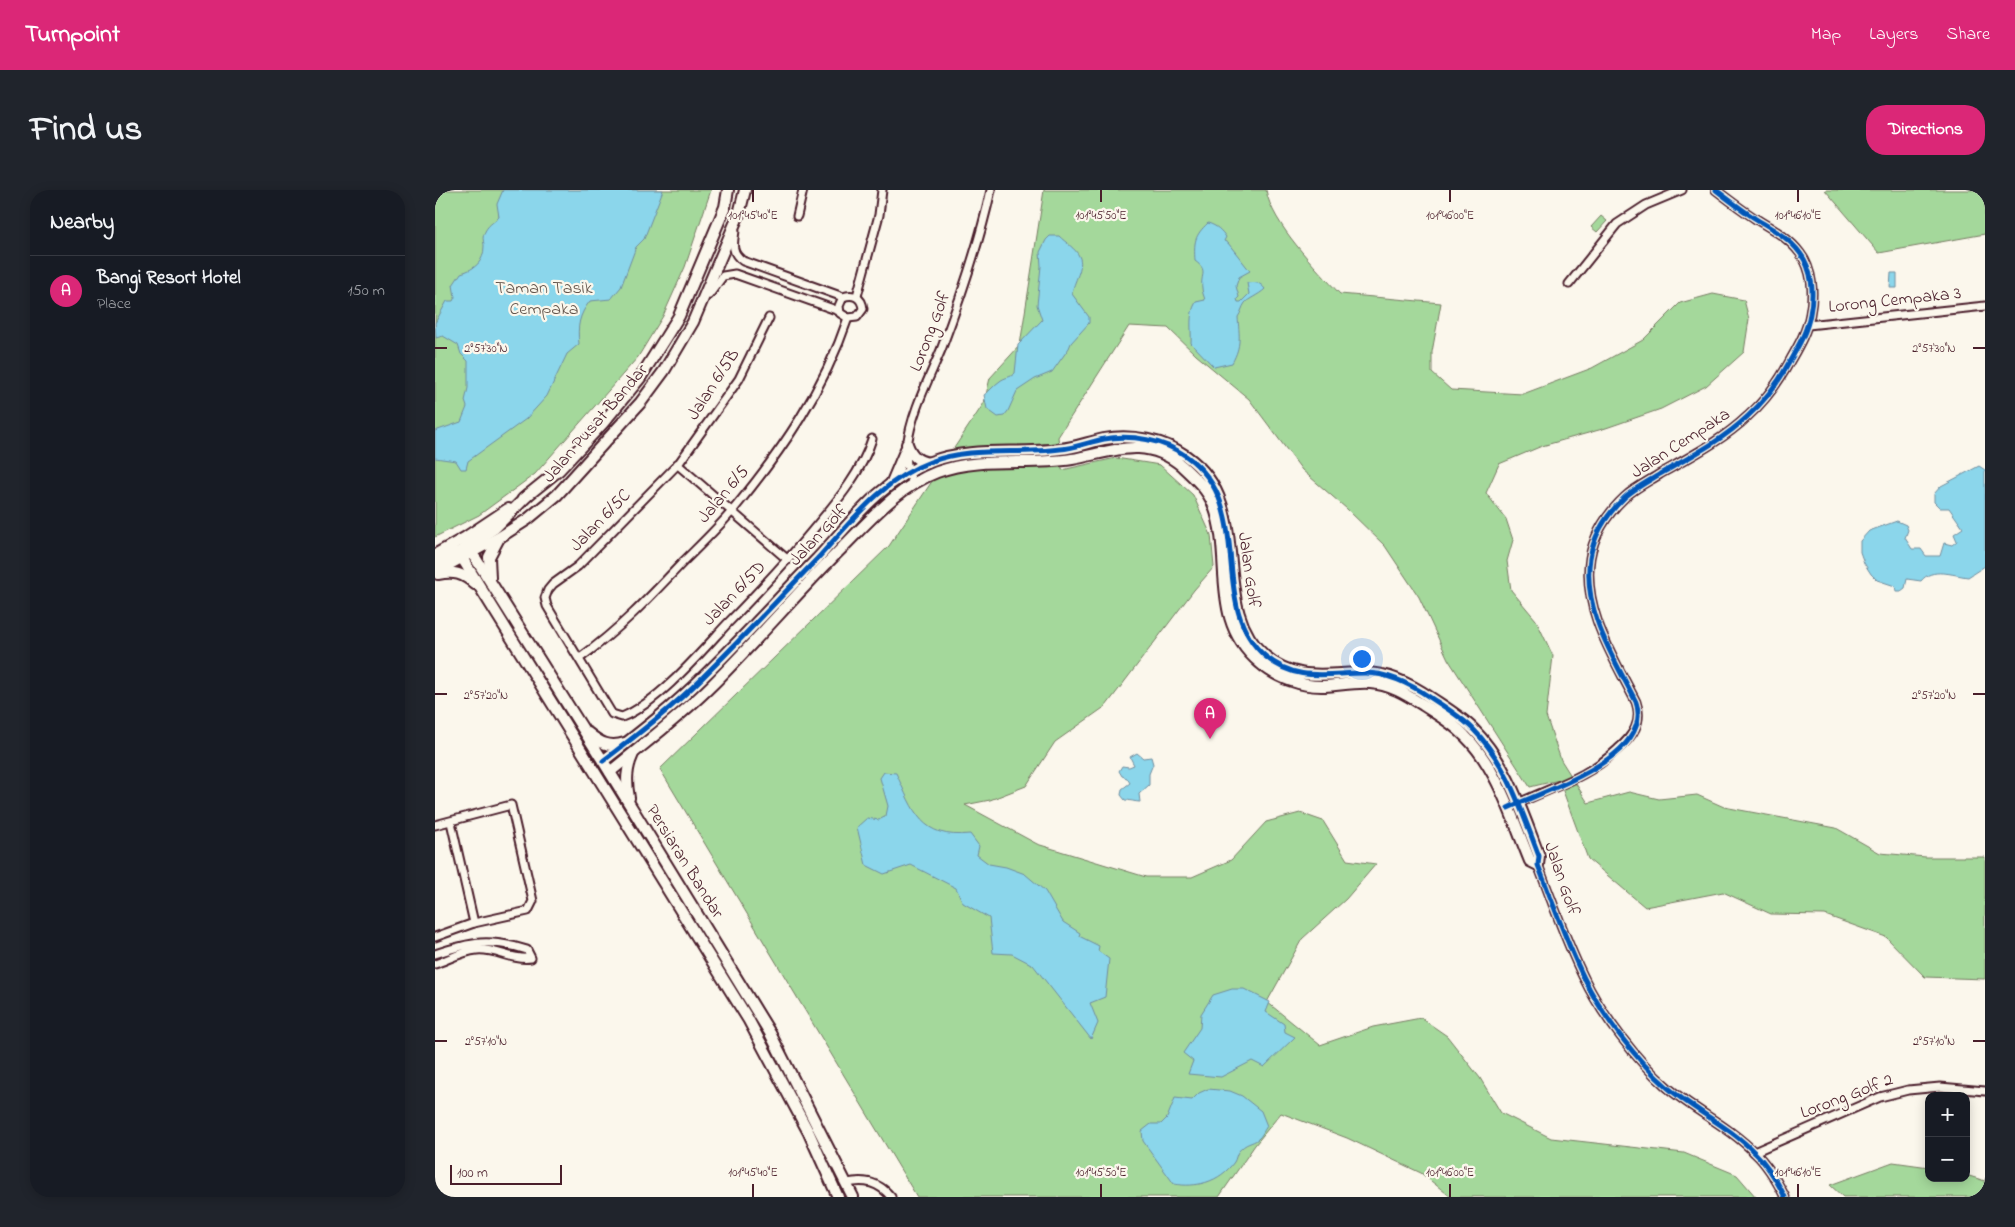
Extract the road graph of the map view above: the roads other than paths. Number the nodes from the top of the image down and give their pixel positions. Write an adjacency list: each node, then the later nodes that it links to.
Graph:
1 (729, 190): 26 (main road, Jalan Pusat Bandar)
2 (745, 190): 8 (main road, Jalan Pusat Bandar)
3 (803, 190): 9 (street)
4 (882, 190): 11 (street)
5 (991, 190): 20 (street, Lorong Golf)
6 (1682, 190): 10 (street)
7 (1716, 190): 18 (street, Jalan Cempaka)
8 (739, 214): 12 (street); 17 (main road, Jalan Pusat Bandar)
9 (797, 216)
10 (1569, 284)
11 (857, 296): 12 (street); 16 (street)
12 (843, 297): 14 (street)
13 (1985, 306): 18 (street, Lorong Cempaka 3)
14 (839, 311): 16 (street); 17 (street)
15 (769, 318): 22 (street, Jalan 6/5B)
16 (848, 318): 27 (street, Jalan 6/5)
17 (693, 322): 28 (main road, Jalan Pusat Bandar)
18 (1808, 325): 45 (street, Jalan Cempaka)
19 (872, 438): 31 (street, Jalan 6/5D)
20 (907, 446): 21 (main road); 23 (street, Lorong Golf); 24 (main road)
21 (928, 463): 23 (main road, Jalan Golf); 42 (main road, Jalan Golf)
22 (677, 464): 27 (street); 36 (street, Jalan 6/5C)
23 (907, 472): 24 (main road, Jalan Golf); 25 (street, Lorong Golf)
24 (891, 483): 37 (main road, Jalan Golf)
25 (913, 483): 38 (main road, Jalan Golf); 42 (main road, Jalan Golf)
26 (528, 495): 29 (main road, Jalan Pusat Bandar); 30 (main road)
27 (733, 511): 31 (street); 36 (street, Jalan 6/5)
28 (500, 537): 30 (main road, Jalan Pusat Bandar); 34 (main road)
29 (435, 554)
30 (466, 554): 32 (main road); 33 (main road, Jalan Pusat Bandar); 34 (main road, Persiaran Bandar); 35 (main road, Persiaran Bandar)
31 (788, 560): 36 (street, Jalan 6/5D)
32 (435, 562)
33 (435, 574): 35 (main road)
34 (491, 582): 40 (main road, Persiaran Bandar)
35 (484, 594): 39 (main road, Persiaran Bandar)
36 (580, 658)
37 (704, 676): 38 (main road); 41 (main road, Jalan Golf)
38 (713, 684): 43 (main road, Jalan Golf)
39 (550, 700): 44 (main road); 50 (main road, Persiaran Bandar)
40 (582, 727): 41 (main road); 44 (main road, Persiaran Bandar)
41 (629, 741): 44 (main road, Jalan Golf)
42 (1481, 746): 45 (main road, Jalan Golf); 47 (main road, Jalan Golf)
43 (635, 751): 44 (main road, Jalan Golf); 46 (main road)
44 (605, 767): 46 (main road, Persiaran Bandar); 50 (main road)
45 (1518, 803): 47 (street, Jalan Cempaka); 51 (main road, Jalan Golf)
46 (631, 807): 58 (main road, Persiaran Bandar)
47 (1508, 808): 51 (main road, Jalan Golf)
48 (451, 822): 49 (street); 52 (street); 52 (street)
49 (435, 825)
50 (637, 841): 59 (main road, Persiaran Bandar)
51 (1538, 865): 57 (street, Jalan Golf)
52 (474, 923): 53 (street)
53 (435, 937)
54 (435, 954): 55 (street)
55 (435, 964)
56 (1985, 1091): 57 (street, Lorong Golf 2)
57 (1755, 1152): 62 (street, Jalan Golf)
58 (847, 1183): 60 (main road, Persiaran Bandar); 61 (street)
59 (838, 1197)
60 (853, 1197)
61 (891, 1197)
62 (1785, 1197)

